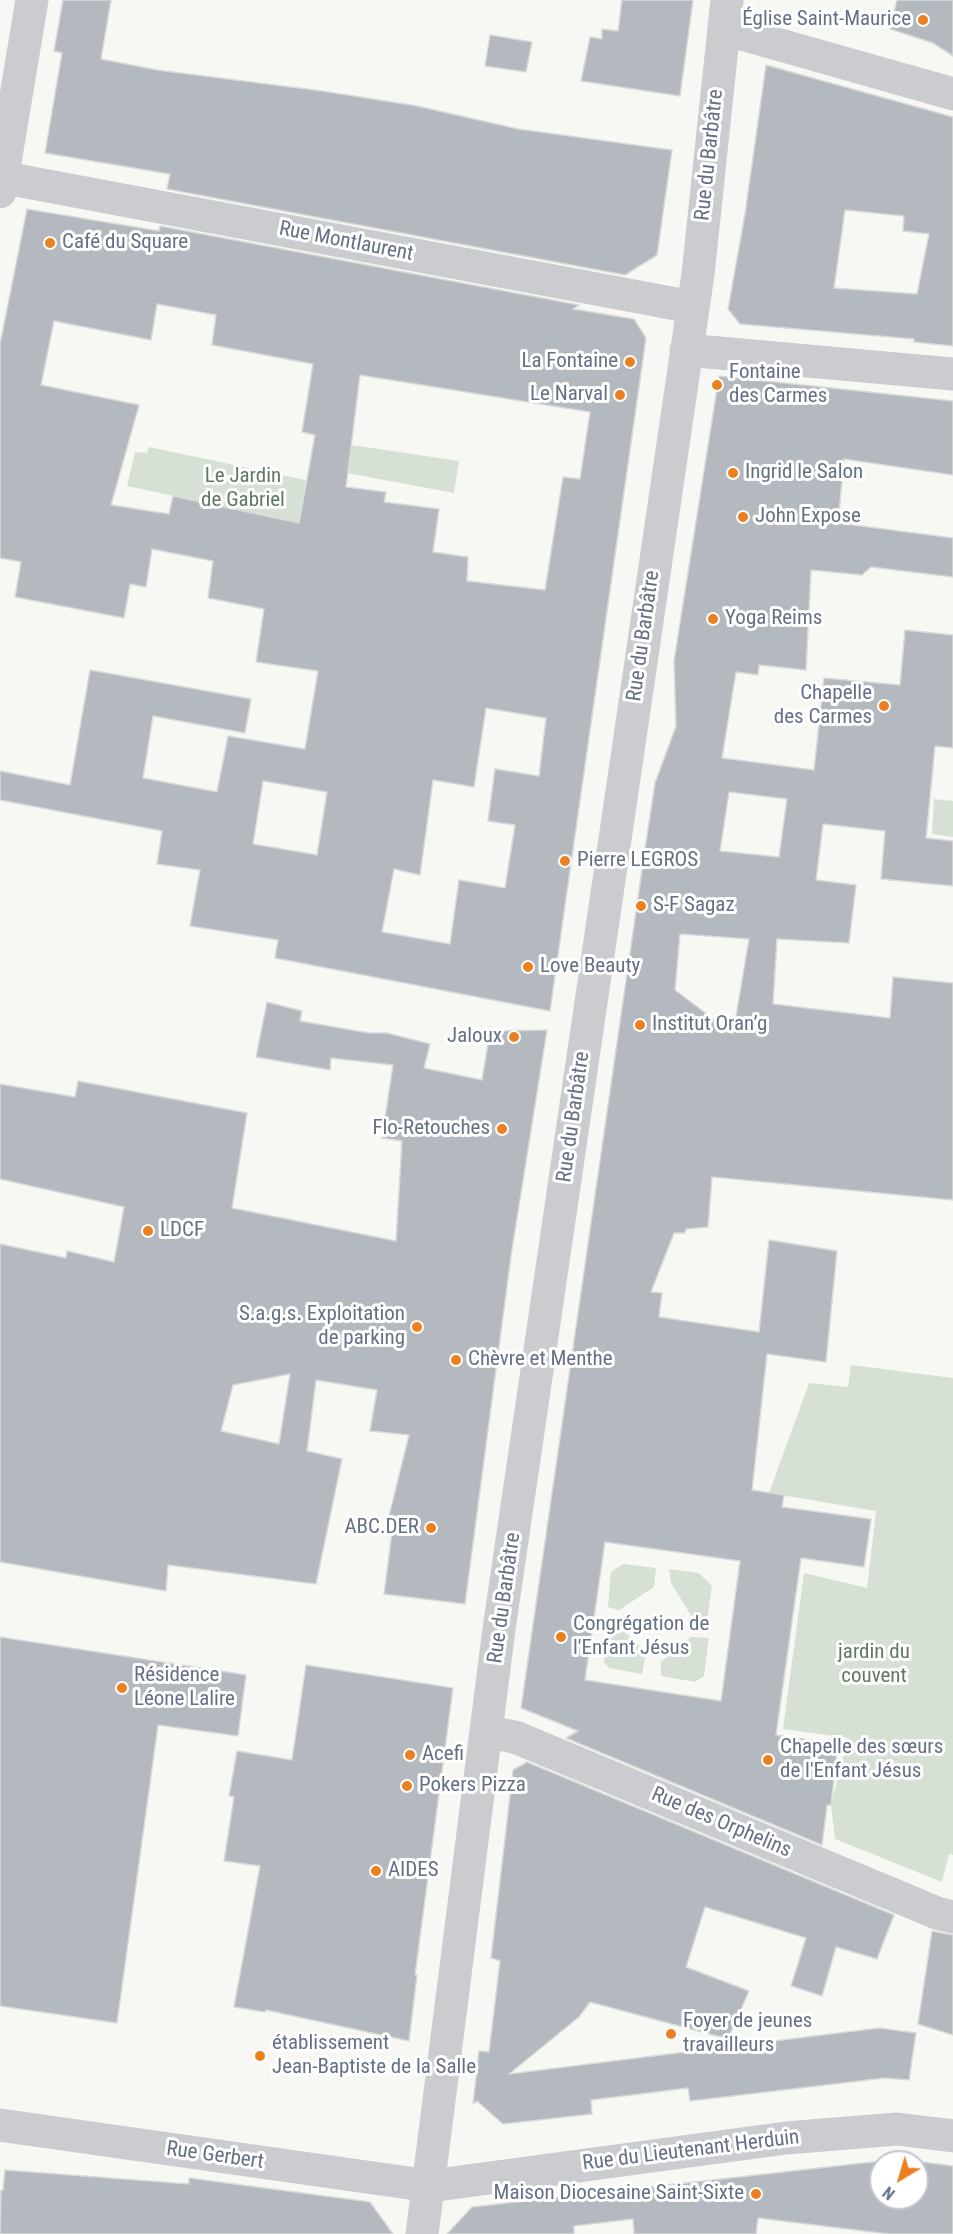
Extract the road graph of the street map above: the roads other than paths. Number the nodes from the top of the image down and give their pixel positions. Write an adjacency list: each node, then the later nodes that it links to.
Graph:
1 (32, 0): 4 (street)
2 (725, 14): 3 (street); 5 (street, Rue du Barbâtre)
3 (953, 94)
4 (1, 182): 5 (street, Rue Montlaurent)
5 (692, 307): 6 (street, Rue du Barbâtre)
6 (686, 350): 7 (street); 8 (street, Rue du Barbâtre)
7 (953, 374)
8 (488, 1732): 9 (street, Rue des Orphelins); 12 (street, Rue du Barbâtre)
9 (953, 1917)
10 (0, 2125): 12 (street, Rue Gerbert)
11 (953, 2136): 12 (street, Rue du Lieutenant Herduin)
12 (430, 2186): 13 (street, Rue du Barbâtre)
13 (422, 2234)

